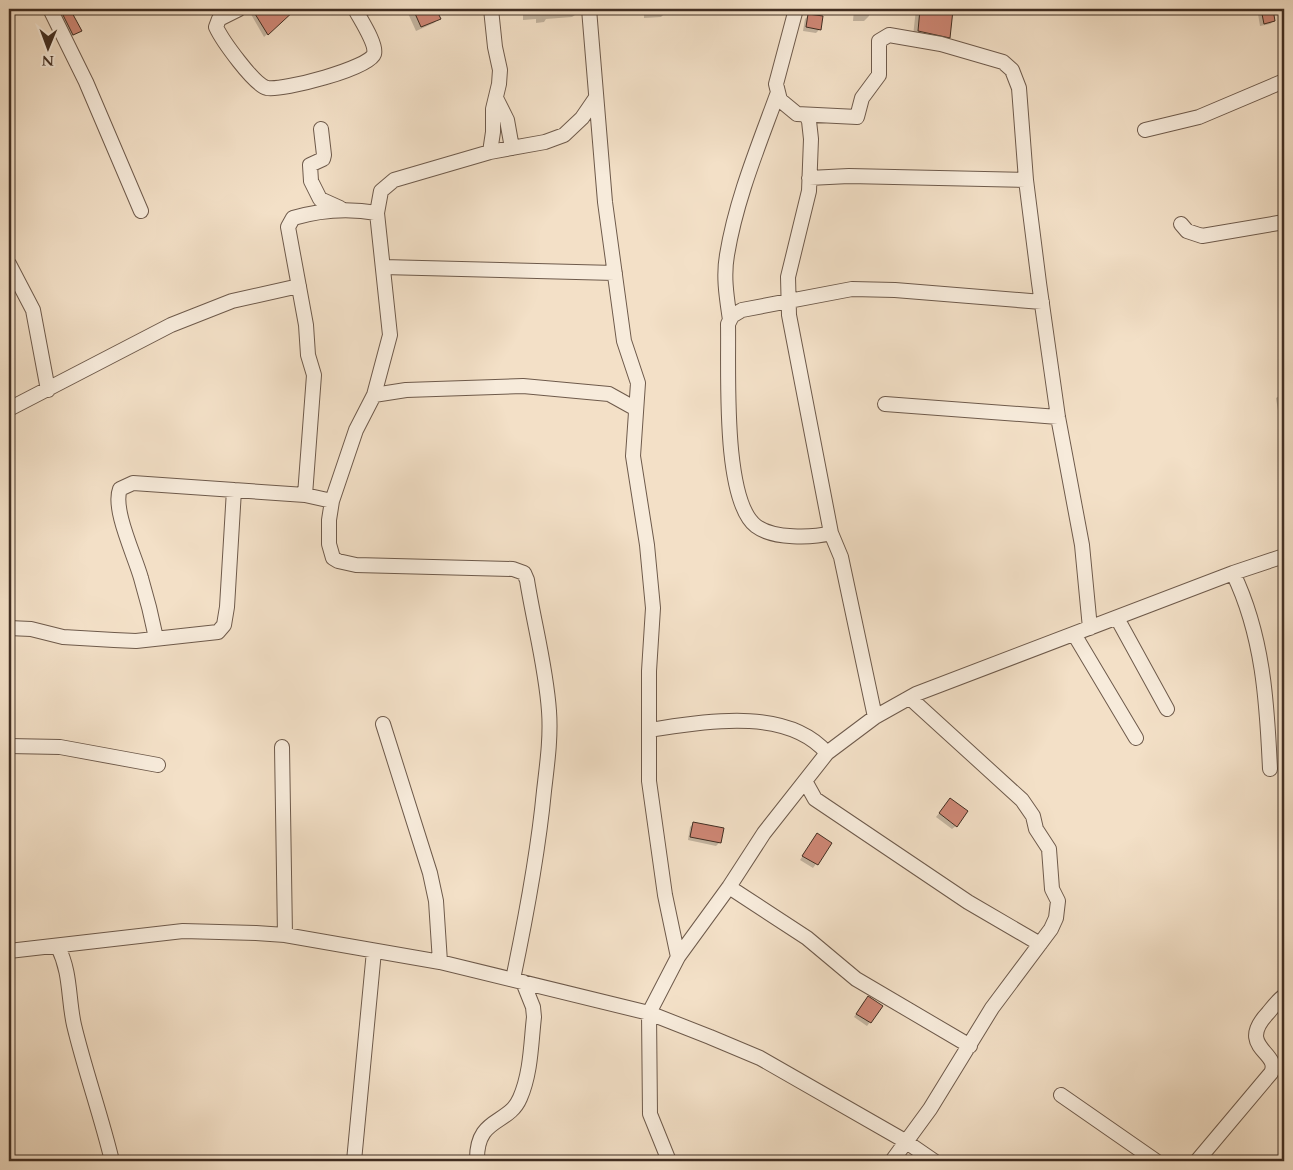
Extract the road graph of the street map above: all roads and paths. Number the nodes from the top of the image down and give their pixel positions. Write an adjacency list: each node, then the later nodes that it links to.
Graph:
1 (50, 9): 19 (street)
2 (239, 9): 3 (street)
3 (355, 9)
4 (491, 9): 9 (street)
5 (589, 9): 10 (street)
6 (796, 9): 8 (street)
7 (1284, 81): 13 (street)
8 (778, 95): 11 (street); 29 (street)
9 (496, 98): 14 (street); 15 (street)
10 (596, 99): 14 (street); 25 (street)
11 (806, 115): 16 (street); 17 (street)
12 (321, 129): 18 (street)
13 (1145, 130)
14 (512, 148): 15 (street)
15 (490, 152): 20 (street)
16 (809, 178): 17 (street); 27 (street)
17 (1026, 180): 28 (street)
18 (342, 210): 20 (street); 26 (street)
19 (141, 212)
20 (377, 213): 24 (street)
21 (1284, 222): 22 (street)
22 (1180, 224)
23 (9, 264): 30 (street)
24 (383, 267): 25 (street); 31 (street)
25 (615, 273): 34 (street)
26 (299, 286): 30 (street); 37 (street)
27 (789, 301): 28 (street); 29 (street); 39 (street)
28 (1042, 302): 35 (street)
29 (730, 320): 39 (street)
30 (48, 390): 33 (street)
31 (374, 395): 34 (street); 38 (street)
32 (885, 404): 35 (street)
33 (9, 409)
34 (636, 409): 51 (street)
35 (1058, 417): 44 (street)
36 (234, 490): 37 (street); 46 (street); 46 (street)
37 (305, 495): 38 (street)
38 (332, 501): 69 (street)
39 (831, 533): 49 (street)
40 (1284, 556): 41 (street)
41 (1233, 573): 42 (street); 57 (street)
42 (1117, 618): 44 (street); 48 (street)
43 (9, 628): 46 (street)
44 (1090, 628): 45 (street)
45 (1074, 634): 47 (street); 52 (street)
46 (156, 638)
47 (910, 698): 49 (street); 63 (street)
48 (1167, 709)
49 (875, 717): 55 (street)
50 (383, 724): 68 (street)
51 (649, 730): 55 (street); 67 (street)
52 (1136, 738)
53 (9, 746): 56 (street)
54 (282, 747): 62 (street)
55 (827, 753): 58 (street)
56 (158, 765)
57 (1270, 769)
58 (805, 781): 59 (street); 60 (street)
59 (792, 798): 60 (street); 61 (street)
60 (815, 799): 63 (street)
61 (729, 887): 67 (street); 72 (street)
62 (285, 935): 64 (street); 66 (street)
63 (1040, 944): 72 (street)
64 (58, 947): 65 (street); 75 (street)
65 (9, 951)
66 (374, 951): 68 (street); 76 (street)
67 (678, 957): 71 (street)
68 (440, 962): 69 (street)
69 (518, 980): 71 (street); 77 (street)
70 (1284, 996): 82 (street)
71 (649, 1013): 74 (street); 78 (street)
72 (970, 1046): 74 (street)
73 (1061, 1095): 81 (street)
74 (905, 1141): 79 (street); 80 (street)
75 (112, 1161)
76 (354, 1161)
77 (477, 1161)
78 (669, 1161)
79 (892, 1161)
80 (934, 1161)
81 (1156, 1161)
82 (1197, 1161)

